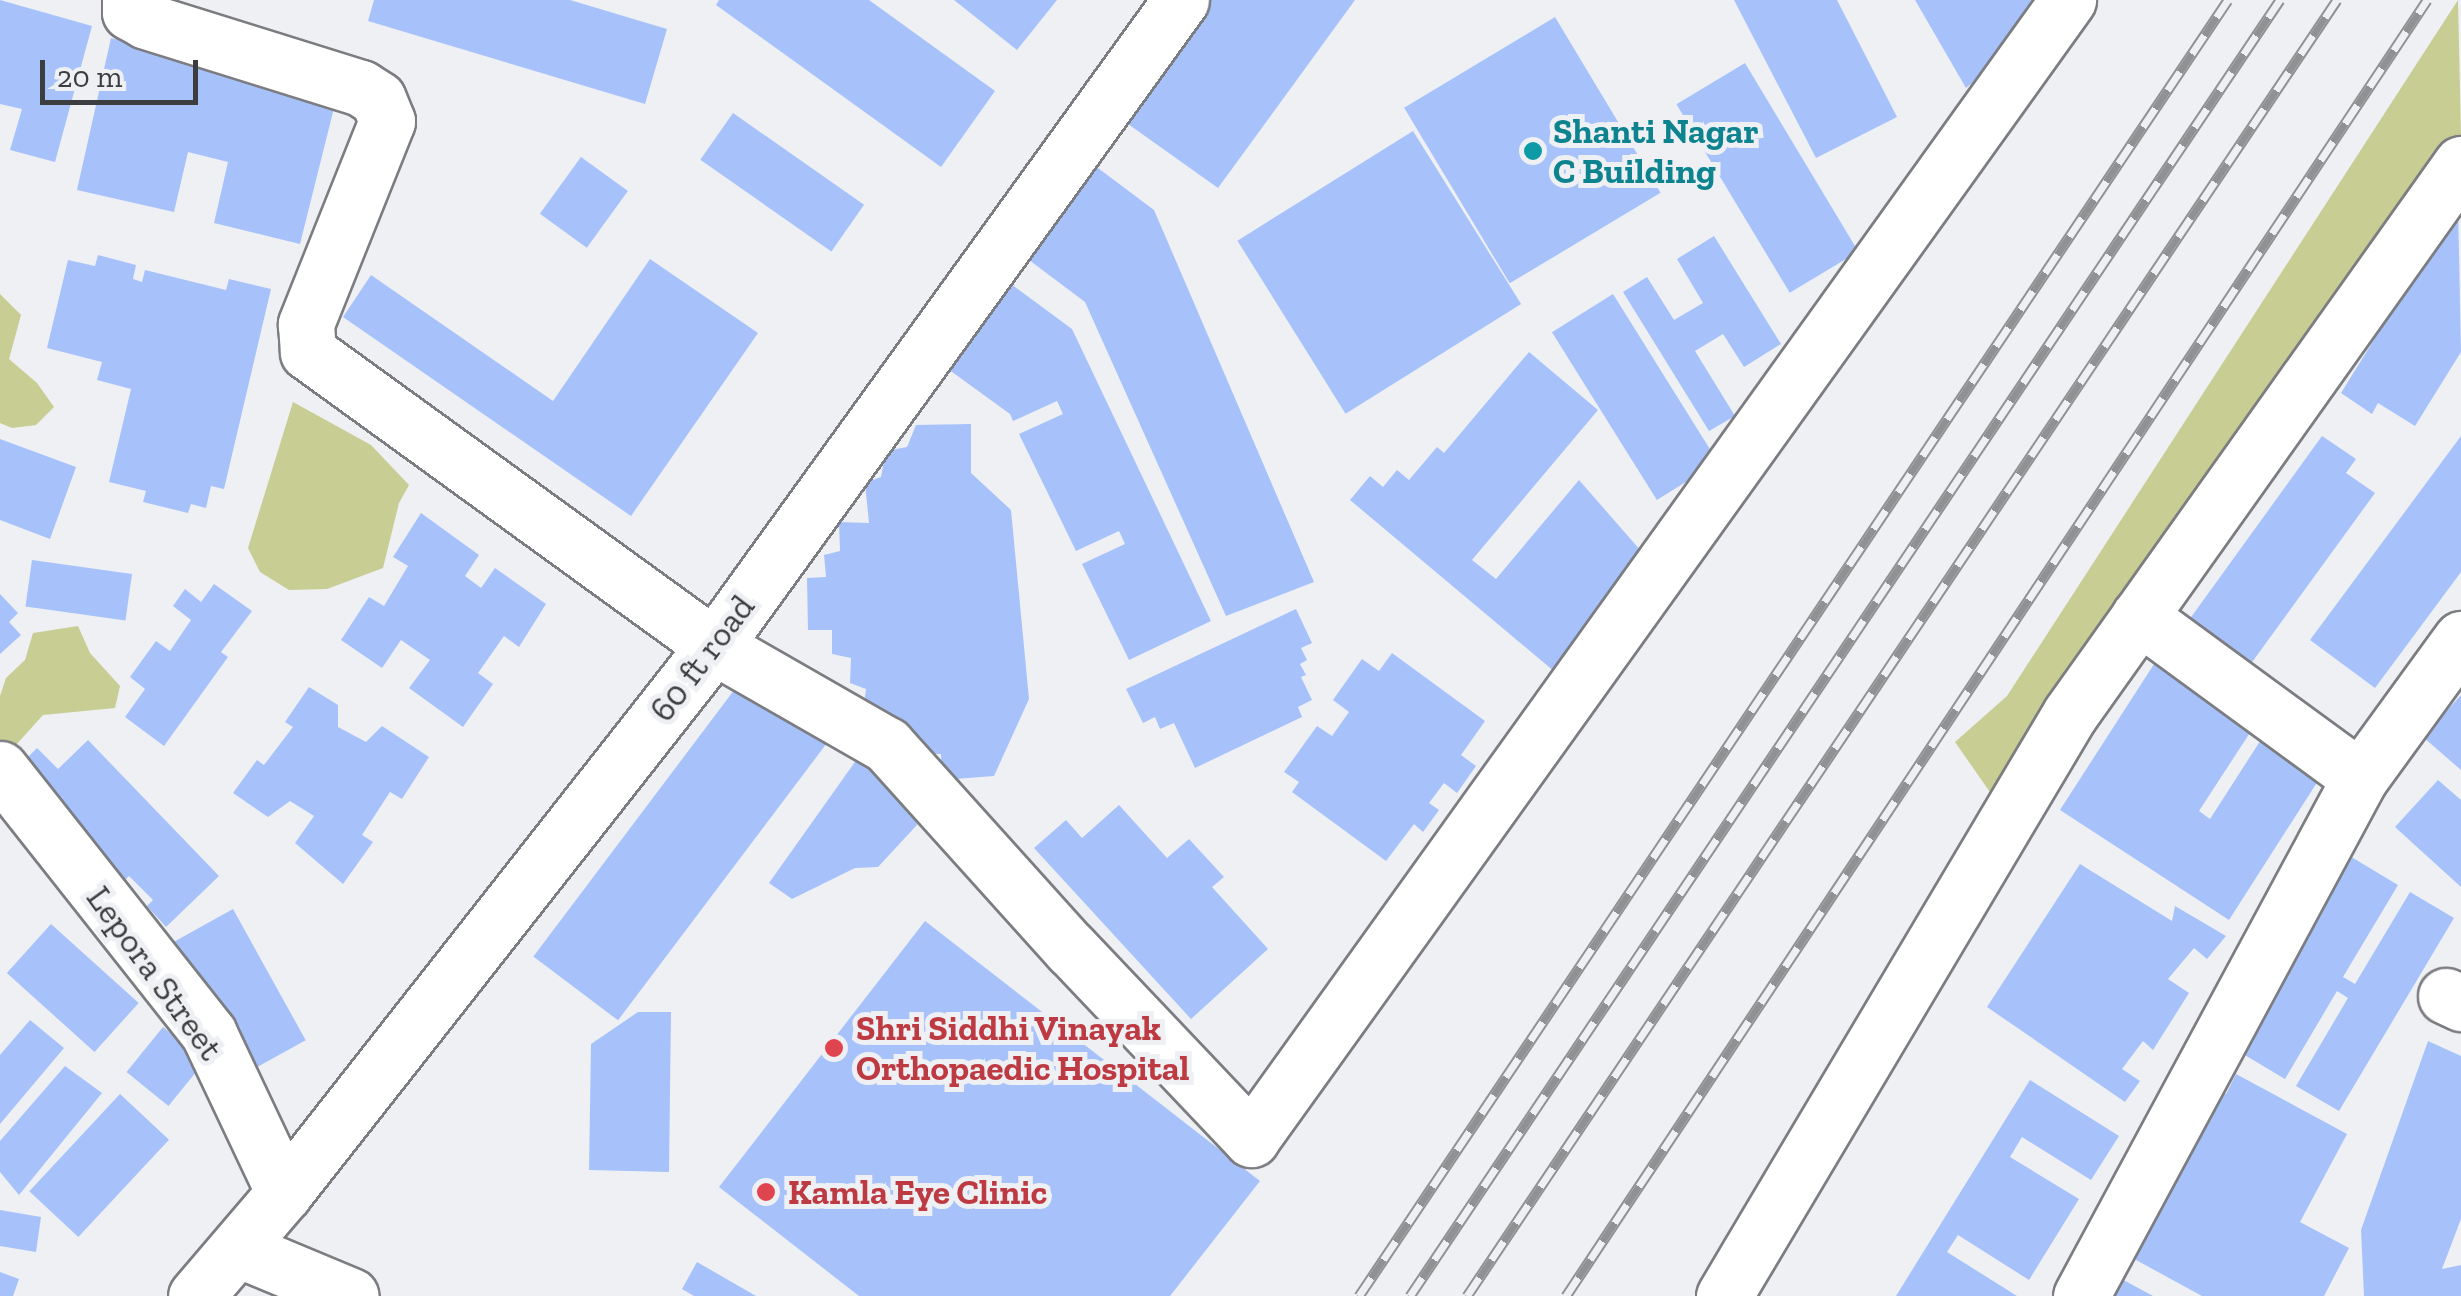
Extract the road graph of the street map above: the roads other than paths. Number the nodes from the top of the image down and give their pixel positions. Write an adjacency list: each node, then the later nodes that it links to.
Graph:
1 (130, 0): 7 (street)
2 (1181, 0): 7 (street, 60 ft road)
3 (2068, 0): 7 (street)
4 (2461, 164): 5 (street)
5 (2139, 616): 9 (street); 14 (street)
6 (2461, 639): 9 (street)
7 (714, 646): 10 (street, 60 ft road)
8 (0, 769): 10 (street, Lepora Street)
9 (2360, 778): 15 (street)
10 (284, 1194): 11 (street, 60 ft road)
11 (238, 1249): 12 (street, 60 ft road); 13 (street)
12 (196, 1296)
13 (351, 1296)
14 (1724, 1296)
15 (2081, 1296)

